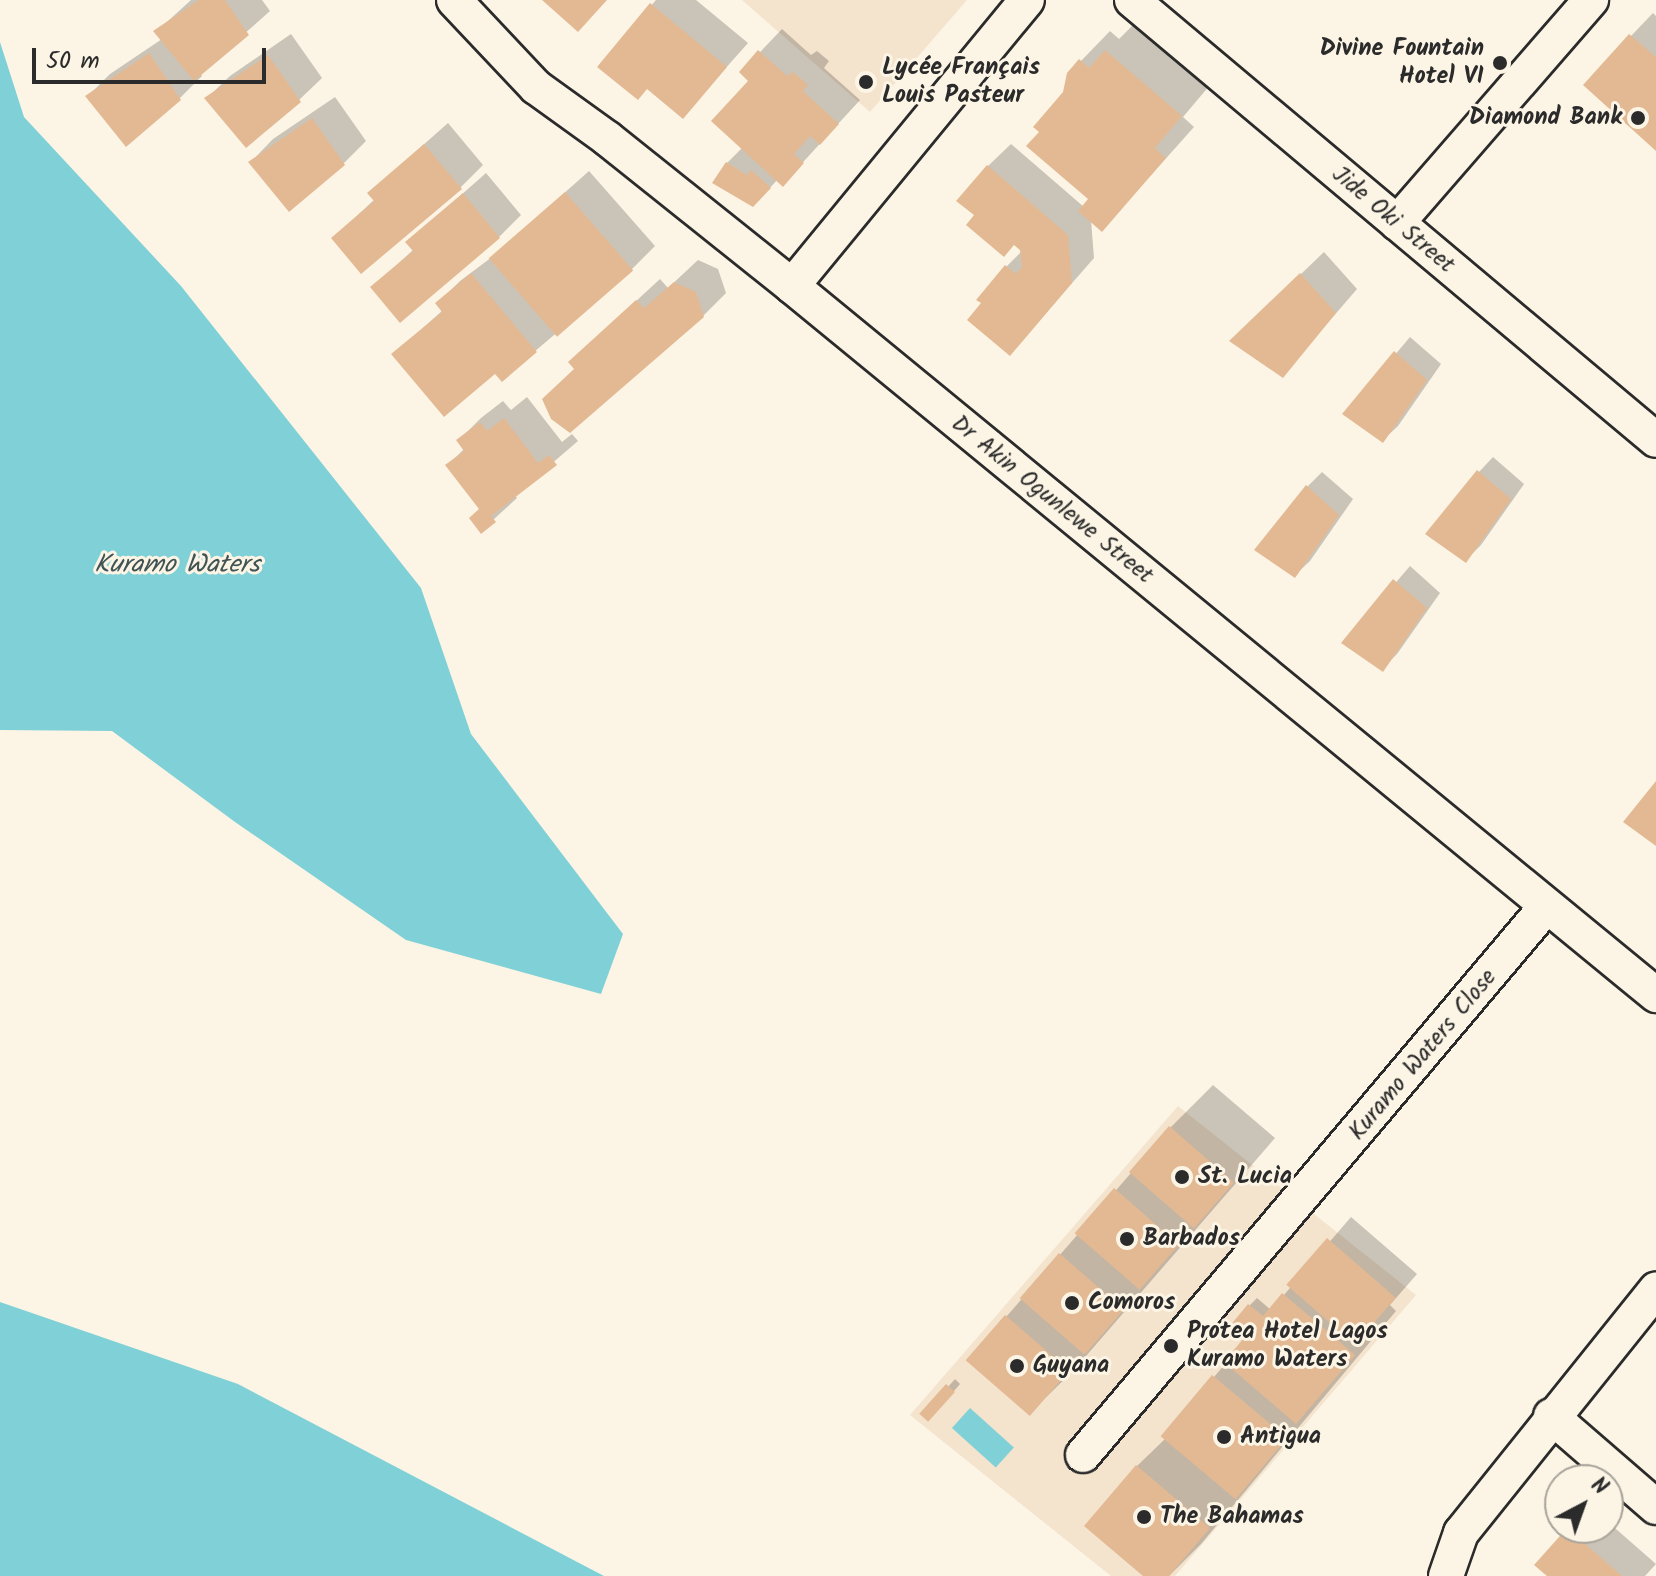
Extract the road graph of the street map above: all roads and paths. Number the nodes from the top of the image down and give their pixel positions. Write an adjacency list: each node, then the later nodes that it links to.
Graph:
1 (454, 0): 6 (street, Dr Akin Ogunlewe Street)
2 (1027, 0): 6 (street)
3 (1132, 0): 5 (street, Jide Oki Street)
4 (1591, 0): 5 (street)
5 (1397, 223): 7 (street, Jide Oki Street)
6 (792, 286): 8 (street, Dr Akin Ogunlewe Street)
7 (1656, 440)
8 (1546, 907): 9 (street, Dr Akin Ogunlewe Street); 12 (street, Kuramo Waters Close)
9 (1656, 995)
10 (1656, 1290): 11 (street)
11 (1551, 1416): 13 (street); 14 (street)
12 (1083, 1455)
13 (1656, 1507)
14 (1446, 1576)

